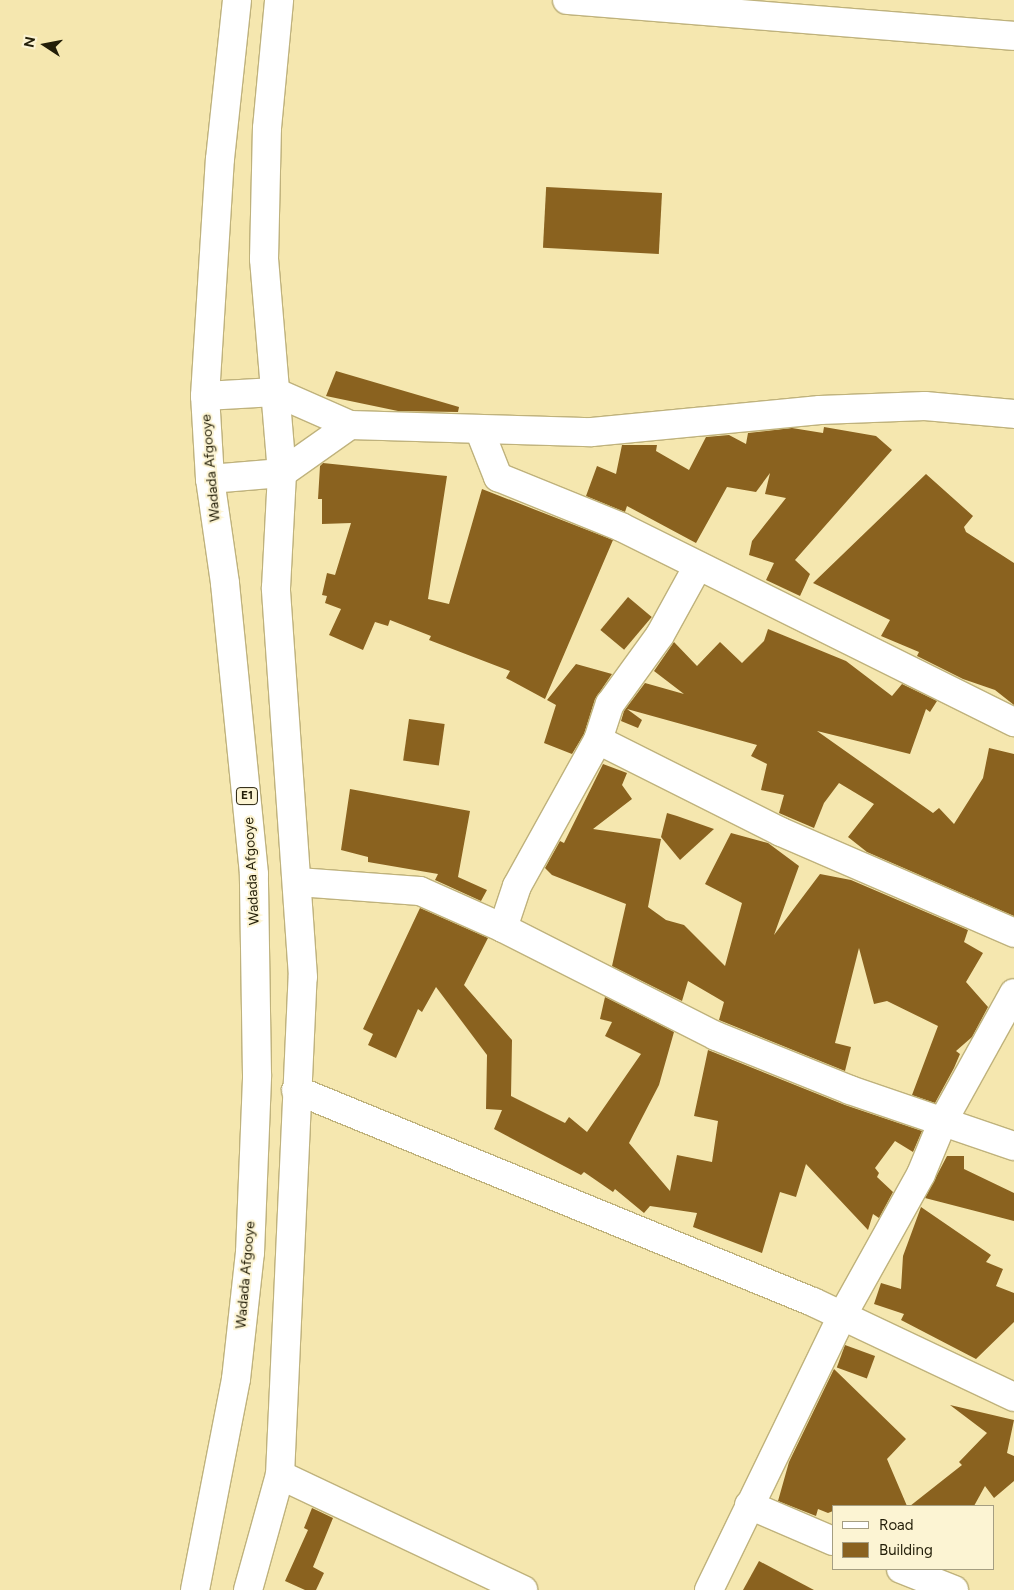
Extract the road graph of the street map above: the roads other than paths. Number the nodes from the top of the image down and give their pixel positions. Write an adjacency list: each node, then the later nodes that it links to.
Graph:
1 (237, 0): 6 (main road, Wadada Afgooye / E1)
2 (279, 0): 5 (main road)
3 (567, 0): 4 (main road)
4 (1014, 36)
5 (275, 392): 6 (main road); 8 (main road); 10 (main road)
6 (205, 396): 11 (main road, Wadada Afgooye / E1)
7 (1014, 414): 9 (main road)
8 (350, 425): 9 (main road); 10 (main road)
9 (479, 428): 12 (main road)
10 (282, 473): 11 (main road); 15 (main road)
11 (210, 479): 28 (main road, Wadada Afgooye / E1)
12 (698, 566): 13 (main road); 14 (main road)
13 (1014, 722)
14 (598, 740): 16 (main road); 17 (main road)
15 (298, 882): 16 (main road); 19 (main road)
16 (503, 928): 20 (main road)
17 (1014, 933)
18 (1014, 993): 20 (main road)
19 (296, 1090): 22 (main road); 24 (main road)
20 (943, 1121): 21 (main road); 22 (main road)
21 (1014, 1146)
22 (842, 1316): 23 (main road); 25 (main road)
23 (1014, 1396)
24 (280, 1475): 29 (main road); 30 (main road)
25 (749, 1505): 26 (main road); 31 (main road)
26 (832, 1541)
27 (904, 1570): 32 (main road)
28 (195, 1590)
29 (248, 1590)
30 (523, 1590)
31 (709, 1590)
32 (954, 1590)

